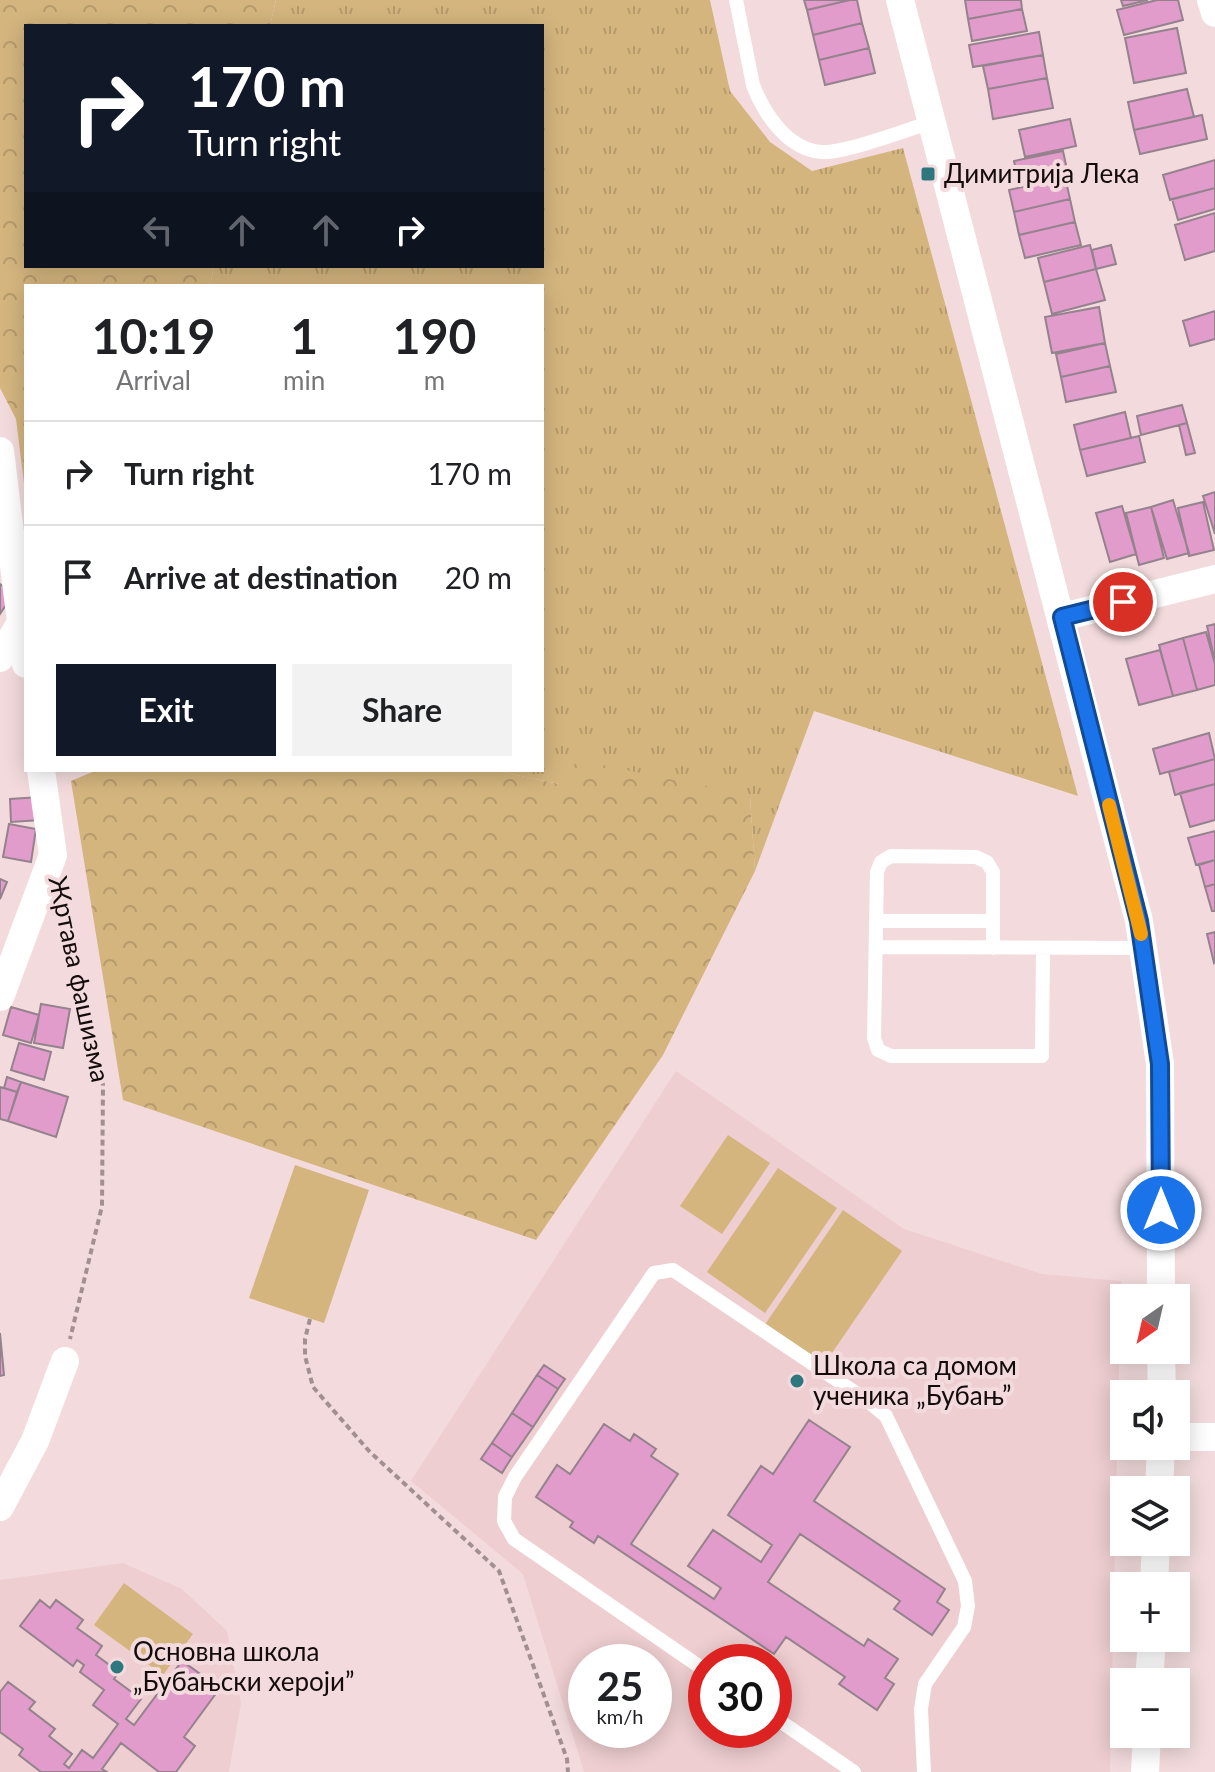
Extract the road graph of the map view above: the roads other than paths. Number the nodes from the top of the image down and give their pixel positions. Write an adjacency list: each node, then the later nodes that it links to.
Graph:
1 (736, 0): 5 (lane)
2 (900, 0): 5 (street)
3 (1211, 0): 4 (street)
4 (1215, 13)
5 (932, 122): 8 (street)
6 (0, 451): 9 (street)
7 (1215, 579): 8 (street)
8 (1062, 617): 17 (street)
9 (20, 624): 10 (street); 11 (street)
10 (24, 651)
11 (0, 658)
12 (41, 772): 19 (street, Жртава фашизма)
13 (876, 921): 14 (lane); 14 (lane); 15 (lane)
14 (993, 921): 16 (lane)
15 (876, 947): 16 (lane); 18 (lane)
16 (993, 948): 18 (lane)
17 (1143, 948): 18 (lane); 20 (street)
18 (1043, 949)
19 (0, 997)
20 (1161, 1284)
21 (65, 1361): 24 (street)
22 (1190, 1437): 23 (street)
23 (1215, 1437)
24 (0, 1507)
25 (688, 1659): 29 (lane)
26 (792, 1729): 28 (lane)
27 (1146, 1748): 30 (street)
28 (854, 1772)
29 (924, 1772)
30 (1145, 1772)

